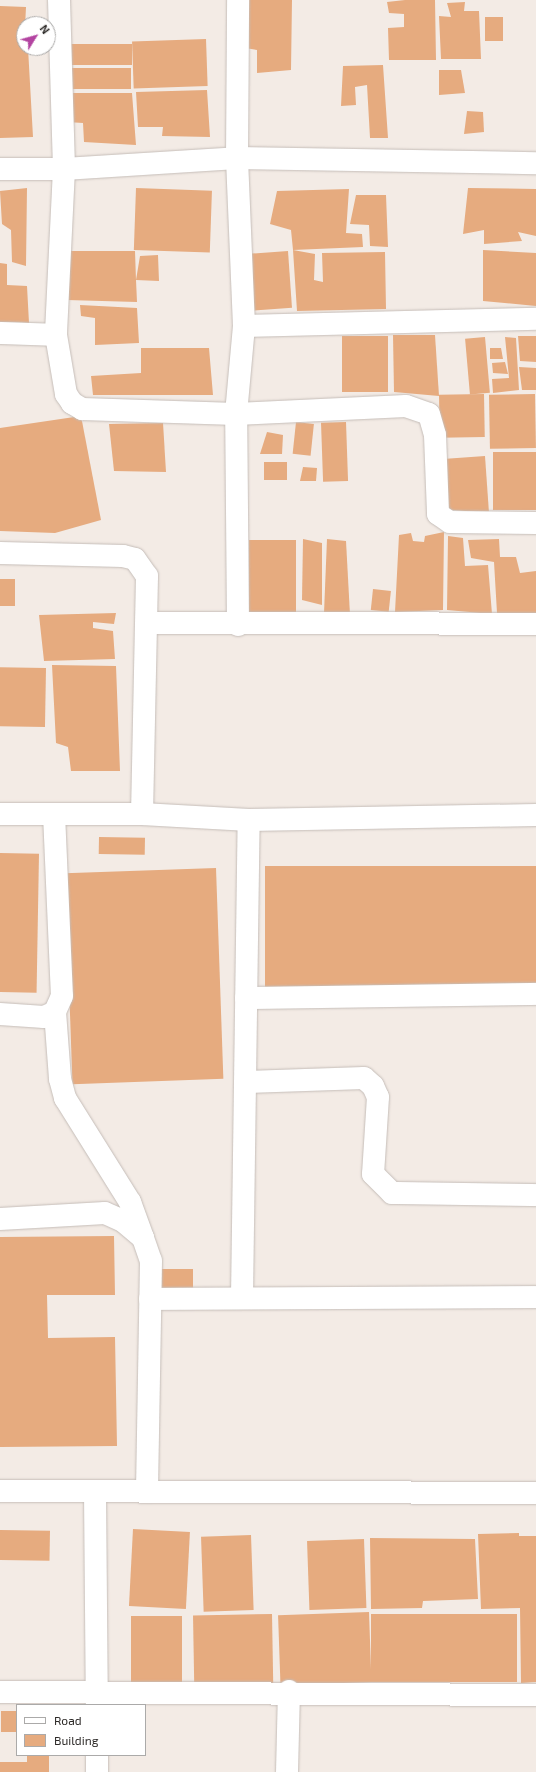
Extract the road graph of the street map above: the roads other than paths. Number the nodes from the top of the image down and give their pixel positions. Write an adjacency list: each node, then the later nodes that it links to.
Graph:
1 (59, 0): 6 (street)
2 (238, 0): 3 (street)
3 (237, 158): 4 (street); 6 (street); 8 (street)
4 (536, 163)
5 (0, 169): 6 (street)
6 (64, 169): 10 (street)
7 (536, 319): 8 (street)
8 (244, 326): 11 (street)
9 (0, 333): 10 (street)
10 (56, 335): 11 (street)
11 (236, 414): 12 (street); 16 (street)
12 (536, 523)
13 (0, 553): 14 (street)
14 (149, 623): 16 (street); 19 (street)
15 (536, 624): 16 (street)
16 (238, 625)
17 (0, 814): 18 (street)
18 (54, 814): 19 (street); 24 (street)
19 (142, 814): 21 (street)
20 (536, 815): 21 (street)
21 (249, 820): 23 (street)
22 (536, 994): 23 (street)
23 (246, 998): 26 (street)
24 (55, 1012): 25 (street); 29 (street)
25 (0, 1014)
26 (247, 1082): 27 (street); 30 (street)
27 (536, 1195)
28 (0, 1219): 29 (street)
29 (143, 1238): 32 (street)
30 (242, 1296): 31 (street); 32 (street)
31 (536, 1297)
32 (150, 1299): 35 (street)
33 (0, 1492): 34 (street)
34 (95, 1492): 35 (street); 40 (street)
35 (147, 1492): 36 (street)
36 (536, 1493)
37 (290, 1691): 39 (street); 40 (street); 43 (street)
38 (0, 1692): 40 (street)
39 (536, 1695)
40 (97, 1698)
41 (97, 1756): 42 (street)
42 (97, 1772)
43 (287, 1772)

